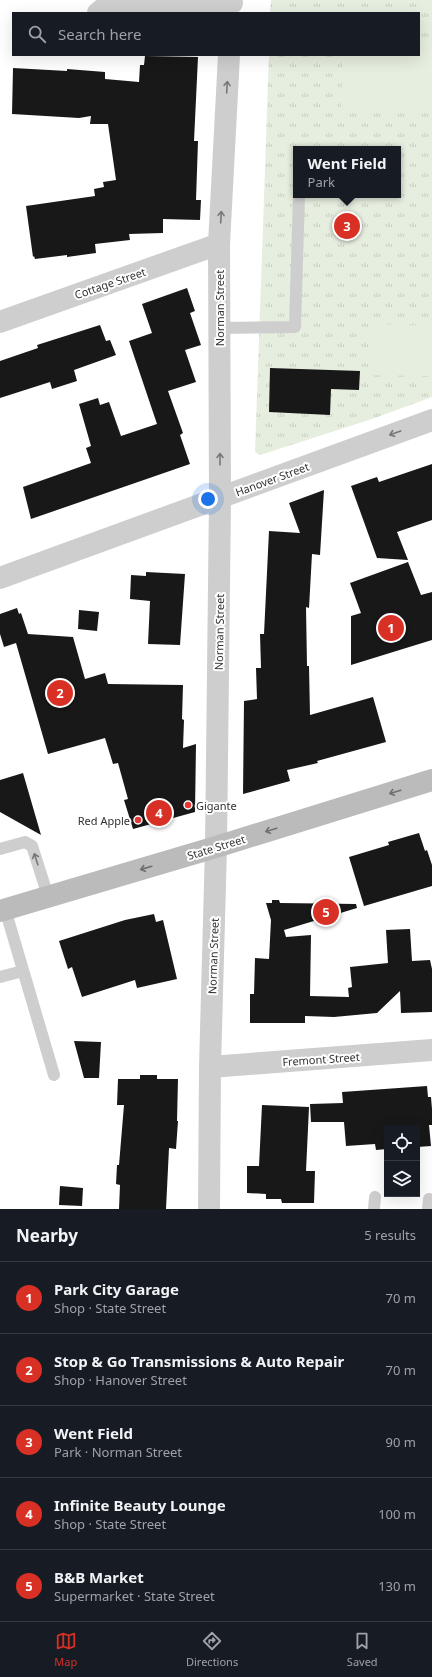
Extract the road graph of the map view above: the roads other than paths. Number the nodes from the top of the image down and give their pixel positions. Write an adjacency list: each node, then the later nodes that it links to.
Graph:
1 (232, 5): 2 (street)
2 (99, 12)
3 (229, 56): 5 (street, Norman Street, one-way to 3)
4 (299, 198): 7 (lane)
5 (219, 244): 6 (street, Cottage Street); 7 (street, Norman Street)
6 (0, 322)
7 (220, 328): 9 (street, Norman Street, one-way to 7)
8 (432, 420): 9 (street, Hanover Street, one-way to 9)
9 (220, 498): 10 (street, Hanover Street); 12 (street, Norman Street)
10 (0, 578)
11 (432, 780): 12 (main road, State Street, one-way to 12)
12 (216, 847): 14 (main road, State Street, one-way to 14); 19 (street, Norman Street)
13 (0, 850): 14 (lane, one-way to 13)
14 (48, 896): 15 (main road, State Street)
15 (3, 910): 16 (lane)
16 (24, 971): 17 (lane); 20 (lane)
17 (0, 977)
18 (432, 1050): 19 (street, Fremont Street)
19 (210, 1067): 21 (street, Norman Street)
20 (54, 1075)
21 (209, 1209)

